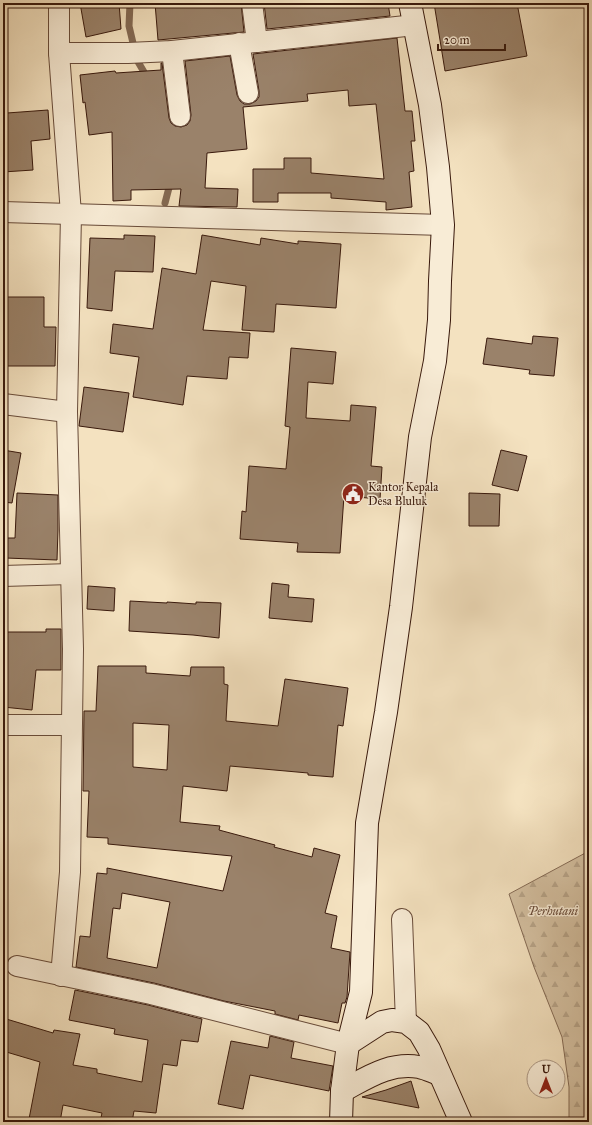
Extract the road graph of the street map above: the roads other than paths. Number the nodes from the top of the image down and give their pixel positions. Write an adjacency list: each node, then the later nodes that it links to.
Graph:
1 (59, 3): 7 (street)
2 (252, 3): 5 (street)
3 (410, 3): 4 (main road)
4 (415, 25): 5 (street); 12 (main road)
5 (248, 43): 6 (street); 8 (street)
6 (172, 51): 7 (street); 9 (street)
7 (59, 54): 11 (street)
8 (248, 93)
9 (180, 116)
10 (3, 212): 11 (street)
11 (71, 214): 12 (street); 14 (street)
12 (443, 225): 23 (main road)
13 (3, 404): 14 (street)
14 (67, 412): 15 (street)
15 (71, 574): 16 (street); 18 (street)
16 (3, 576)
17 (3, 725): 18 (street)
18 (71, 725): 21 (street)
19 (402, 919): 22 (street)
20 (17, 966): 21 (street)
21 (61, 976): 23 (street)
22 (406, 1022): 23 (main road); 24 (main road)
23 (348, 1044): 25 (main road)
24 (439, 1074): 25 (main road); 27 (main road)
25 (342, 1091): 26 (main road)
26 (341, 1122)
27 (460, 1122)

